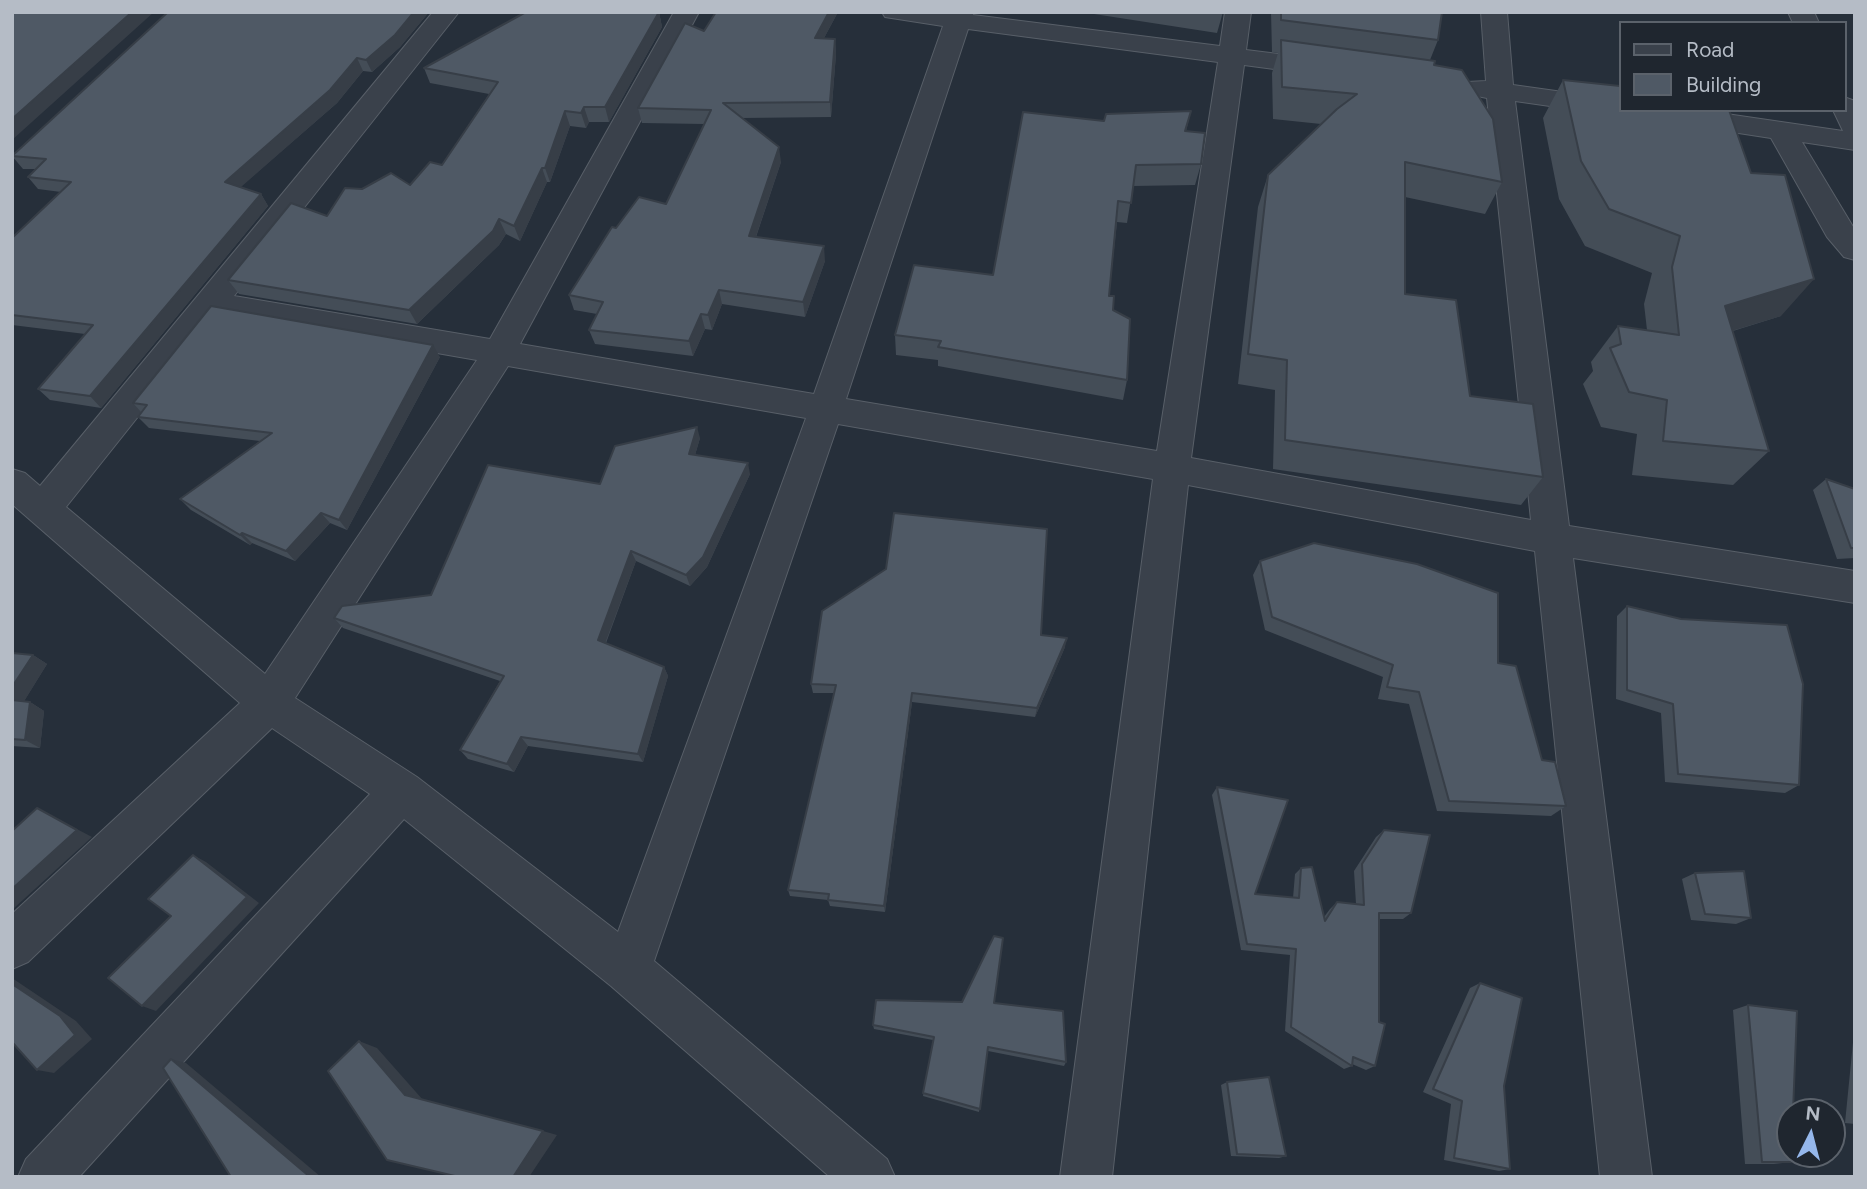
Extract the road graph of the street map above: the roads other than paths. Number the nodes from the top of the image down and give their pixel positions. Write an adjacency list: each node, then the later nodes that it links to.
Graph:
1 (447, 12): 18 (street)
2 (687, 12): 19 (street)
3 (894, 12): 6 (street)
4 (1238, 12): 7 (street)
5 (1494, 12): 10 (street)
6 (959, 17): 7 (street); 20 (street)
7 (1232, 56): 8 (street); 21 (street)
8 (1353, 72)
9 (1447, 84): 10 (street)
10 (1500, 91): 11 (street); 23 (street)
11 (1618, 108)
12 (1846, 109): 14 (street)
13 (1653, 112): 15 (street)
14 (1855, 128)
15 (1781, 130): 16 (street); 17 (street)
16 (1855, 141)
17 (1855, 250)
18 (212, 303): 19 (street); 22 (street)
19 (499, 353): 20 (street); 25 (street)
20 (826, 408): 21 (street); 28 (street)
21 (1172, 468): 23 (street); 31 (street)
22 (28, 496): 25 (street)
23 (1552, 539): 24 (street); 32 (street)
24 (1855, 587)
25 (268, 703): 26 (street); 27 (street)
26 (402, 791): 28 (street); 29 (street)
27 (12, 946)
28 (628, 969): 30 (street)
29 (44, 1177)
30 (869, 1177)
31 (1086, 1177)
32 (1626, 1177)

